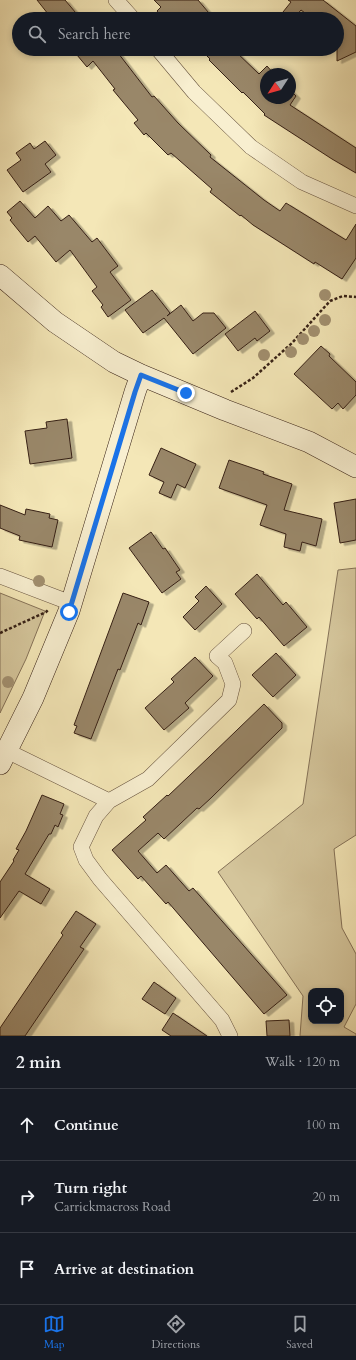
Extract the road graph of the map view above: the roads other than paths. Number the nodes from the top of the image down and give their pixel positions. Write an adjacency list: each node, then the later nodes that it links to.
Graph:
1 (116, 0): 2 (street)
2 (127, 12)
3 (164, 56): 4 (street)
4 (356, 206)
5 (0, 275): 6 (main road)
6 (141, 375): 7 (main road); 9 (main road)
7 (356, 467)
8 (0, 576): 9 (street)
9 (65, 601): 11 (main road)
10 (244, 631): 12 (street)
11 (3, 757): 12 (street)
12 (109, 801): 13 (street)
13 (230, 1036)

